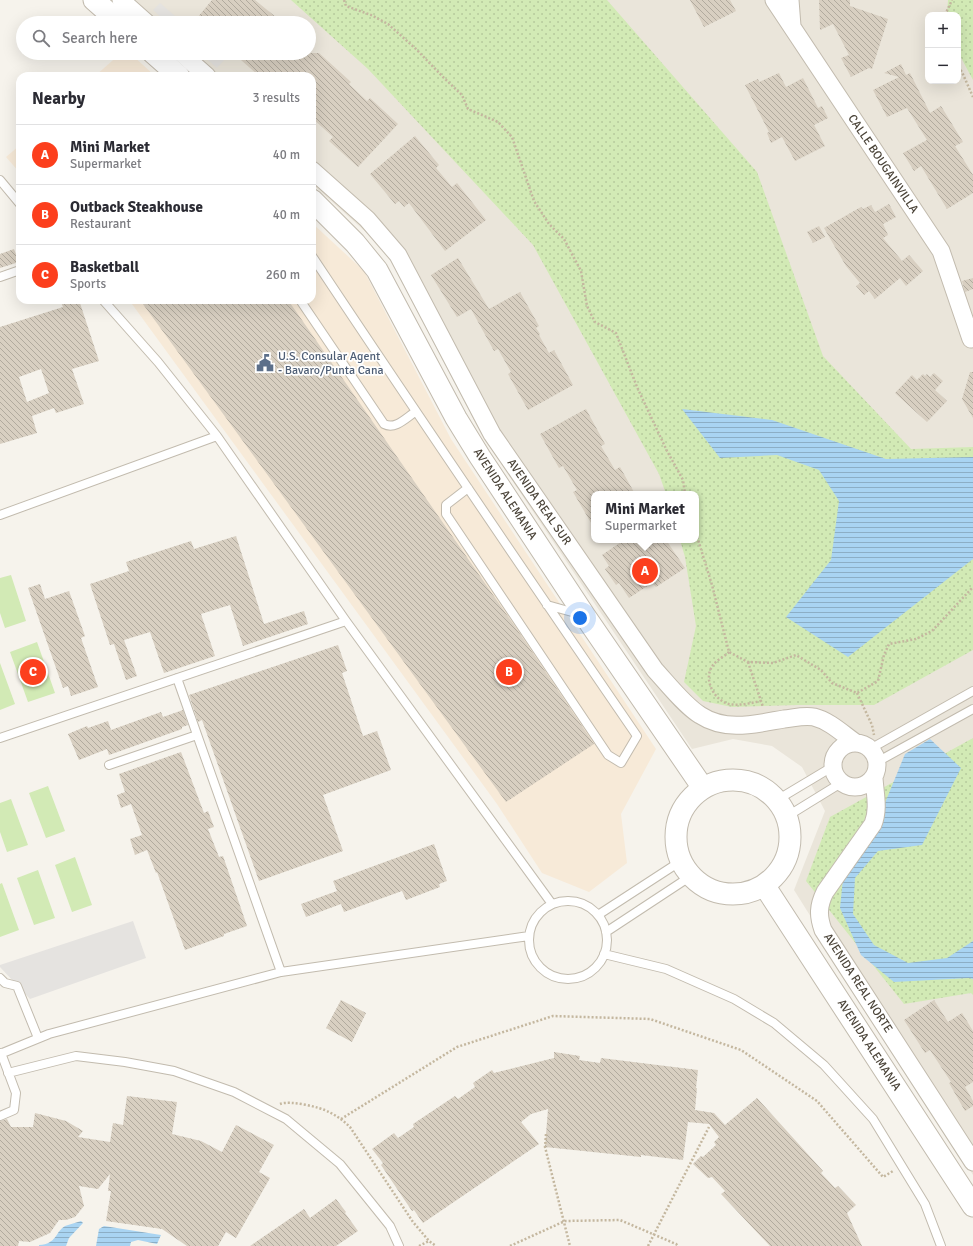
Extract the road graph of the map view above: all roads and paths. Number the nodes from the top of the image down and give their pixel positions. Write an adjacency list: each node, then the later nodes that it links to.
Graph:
1 (94, 0): 8 (street)
2 (121, 0): 9 (street)
3 (344, 0): 30 (path)
4 (774, 0): 10 (street, CALLE BOUGAINVILLA)
5 (790, 0): 10 (street)
6 (952, 0): 7 (path)
7 (946, 12)
8 (112, 16)
9 (139, 16)
10 (793, 28): 26 (street, CALLE BOUGAINVILLA)
11 (161, 60): 14 (street)
12 (189, 60): 15 (street)
13 (961, 70): 16 (path)
14 (174, 72)
15 (202, 72)
16 (973, 97)
17 (316, 174): 44 (street, AVENIDA REAL SUR)
18 (0, 180): 19 (lane)
19 (16, 199)
20 (316, 204): 35 (street, AVENIDA ALEMANIA)
21 (316, 262): 27 (lane)
22 (16, 271): 23 (lane)
23 (0, 276)
24 (107, 304): 28 (lane)
25 (303, 304): 27 (lane)
26 (971, 339)
27 (415, 412): 29 (lane)
28 (217, 436): 31 (lane); 36 (lane)
29 (468, 488): 34 (lane); 34 (lane)
30 (685, 491)
31 (0, 515)
32 (699, 543): 37 (path)
33 (973, 587): 41 (path)
34 (547, 605): 35 (lane)
35 (584, 616): 53 (street, AVENIDA ALEMANIA)
36 (346, 621): 39 (lane); 59 (lane)
37 (729, 652): 38 (path); 42 (path)
38 (748, 662): 41 (path); 42 (path)
39 (177, 678): 46 (lane); 47 (lane)
40 (973, 691): 49 (lane)
41 (857, 693): 49 (path)
42 (761, 701): 44 (path)
43 (973, 709): 49 (lane)
44 (768, 722): 45 (street, AVENIDA REAL SUR)
45 (834, 727): 48 (street); 49 (street, AVENIDA REAL SUR)
46 (197, 735): 50 (lane); 64 (lane)
47 (0, 738)
48 (838, 750): 49 (street); 51 (street)
49 (869, 758): 54 (street); 55 (street, AVENIDA REAL NORTE)
50 (109, 765)
51 (832, 767): 52 (street); 56 (lane)
52 (841, 783): 54 (street); 56 (lane)
53 (703, 788): 56 (street); 57 (street)
54 (858, 788): 55 (street)
55 (876, 799): 74 (street, AVENIDA REAL NORTE)
56 (782, 808): 58 (street)
57 (686, 868): 58 (street); 60 (lane); 61 (lane)
58 (764, 884): 76 (street, AVENIDA ALEMANIA)
59 (552, 904): 60 (lane); 62 (lane)
60 (598, 915): 61 (lane)
61 (606, 932): 63 (lane)
62 (529, 936): 63 (lane); 64 (lane)
63 (604, 954): 75 (lane)
64 (280, 972): 66 (lane)
65 (0, 978): 66 (lane)
66 (38, 1038): 67 (lane)
67 (1, 1054): 68 (lane)
68 (8, 1073): 69 (lane); 70 (lane)
69 (267, 1109): 71 (path); 80 (lane)
70 (0, 1116)
71 (341, 1119): 75 (path); 79 (path)
72 (709, 1127): 78 (path)
73 (546, 1134): 77 (path)
74 (973, 1162)
75 (901, 1165): 87 (lane)
76 (973, 1206)
77 (565, 1221): 78 (path); 83 (path); 84 (path)
78 (654, 1235): 85 (path); 86 (path)
79 (429, 1241): 81 (path); 82 (path)
80 (399, 1246)
81 (419, 1246)
82 (436, 1246)
83 (510, 1246)
84 (570, 1246)
85 (648, 1246)
86 (678, 1246)
87 (942, 1246)

